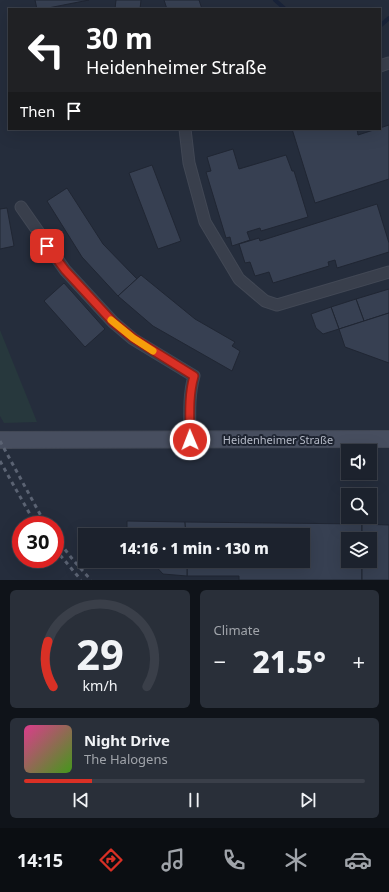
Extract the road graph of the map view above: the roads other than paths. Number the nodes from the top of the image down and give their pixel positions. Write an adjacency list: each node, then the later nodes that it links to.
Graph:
1 (184, 130): 3 (street)
2 (21, 207): 6 (street)
3 (389, 272)
4 (389, 439): 6 (main road, Heidenheimer Straße)
5 (0, 440): 6 (main road, Heidenheimer Straße)
6 (190, 440)

